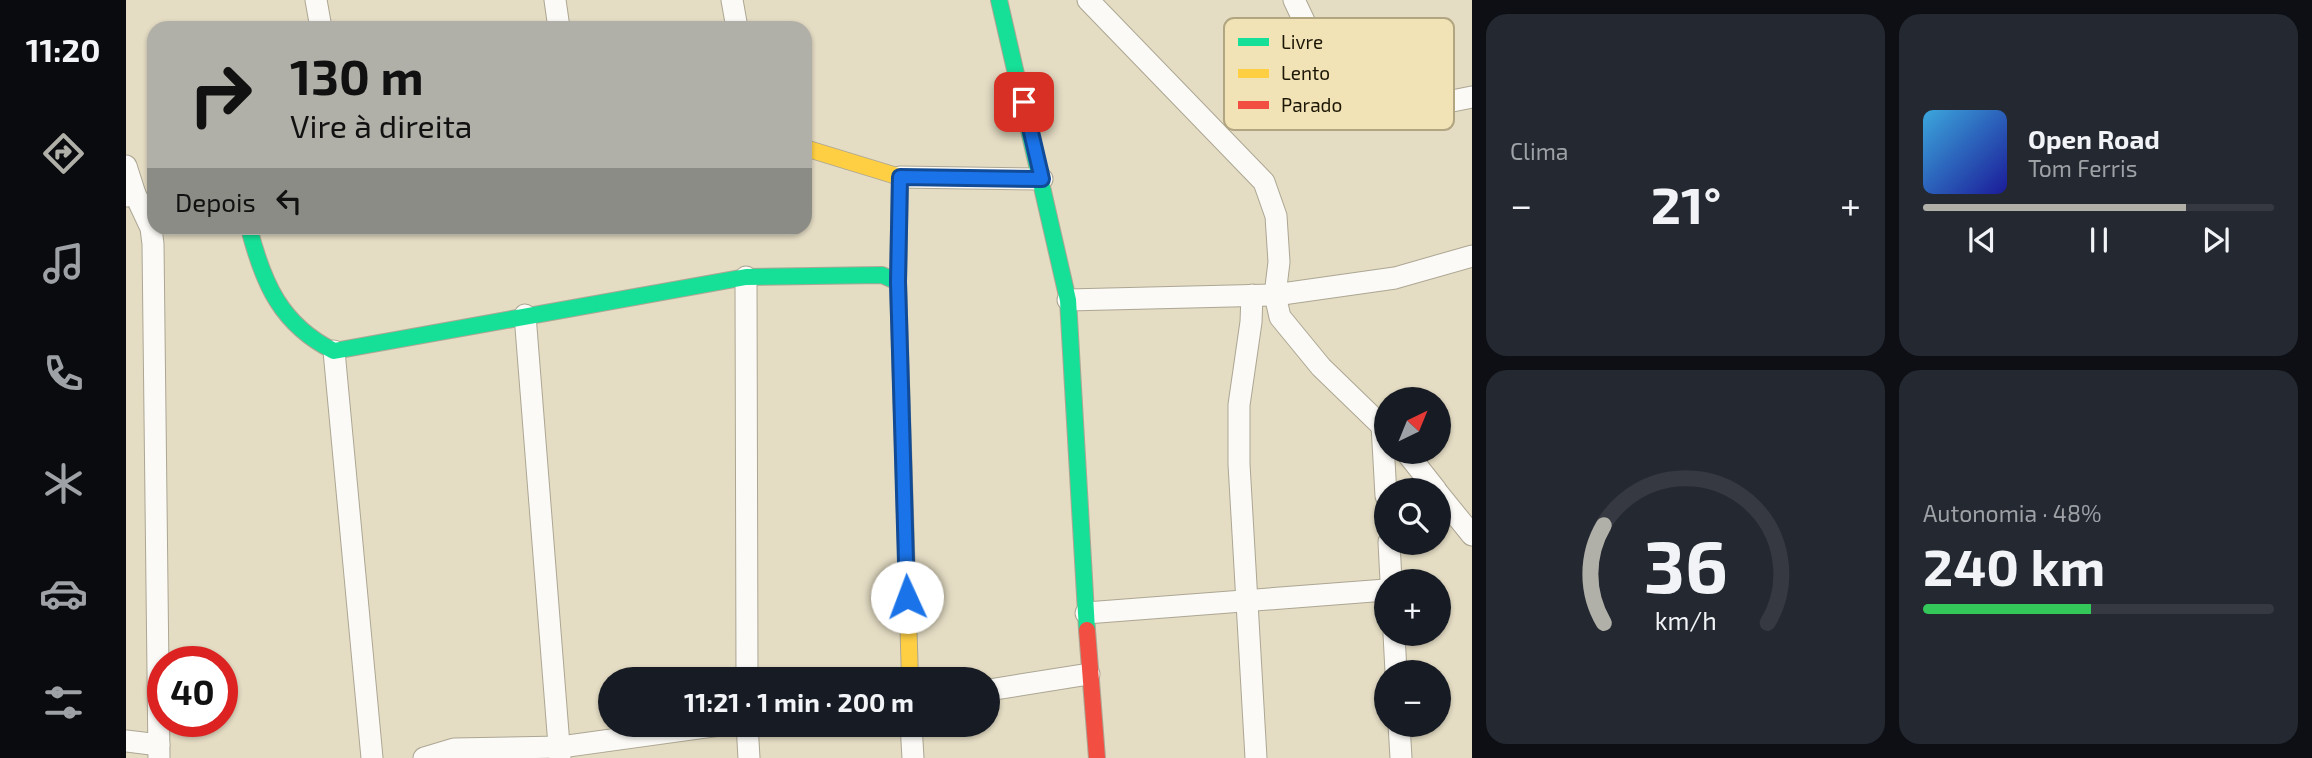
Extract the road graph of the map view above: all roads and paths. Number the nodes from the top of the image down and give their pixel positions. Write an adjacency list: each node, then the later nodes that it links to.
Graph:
1 (316, 0): 8 (street)
2 (555, 0): 9 (street)
3 (732, 0): 10 (street)
4 (999, 0): 16 (street)
5 (1088, 0): 25 (street)
6 (1294, 0): 7 (street)
7 (1303, 18)
8 (320, 21)
9 (558, 21)
10 (736, 21)
11 (1472, 97): 12 (street)
12 (1454, 101)
13 (812, 150): 15 (street)
14 (126, 166): 17 (street)
15 (900, 177): 16 (street); 23 (street)
16 (1042, 179): 26 (street)
17 (131, 195): 18 (street)
18 (147, 218)
19 (153, 235): 46 (street)
20 (250, 235): 28 (street)
21 (1472, 256): 25 (street)
22 (746, 277): 23 (street); 27 (street); 37 (street)
23 (898, 282): 38 (street)
24 (1252, 295): 25 (street); 26 (street); 35 (street)
25 (1275, 295): 29 (street)
26 (1068, 300): 36 (street)
27 (525, 315): 28 (street); 47 (street)
28 (334, 351): 48 (street)
29 (1374, 418)
30 (1416, 464): 31 (street)
31 (1427, 478)
32 (1451, 509): 33 (street)
33 (1472, 535)
34 (1374, 591): 35 (street)
35 (1247, 601): 36 (street); 53 (street)
36 (1086, 613): 39 (street)
37 (747, 667)
38 (909, 667)
39 (1089, 674): 40 (street); 52 (street)
40 (1000, 688)
41 (649, 737): 47 (street)
42 (748, 737): 50 (street)
43 (912, 737): 51 (street)
44 (1400, 737): 54 (street)
45 (126, 741): 46 (street)
46 (159, 751)
47 (560, 752): 49 (street)
48 (372, 758)
49 (424, 758)
50 (749, 758)
51 (913, 758)
52 (1097, 758)
53 (1256, 758)
54 (1401, 758)

